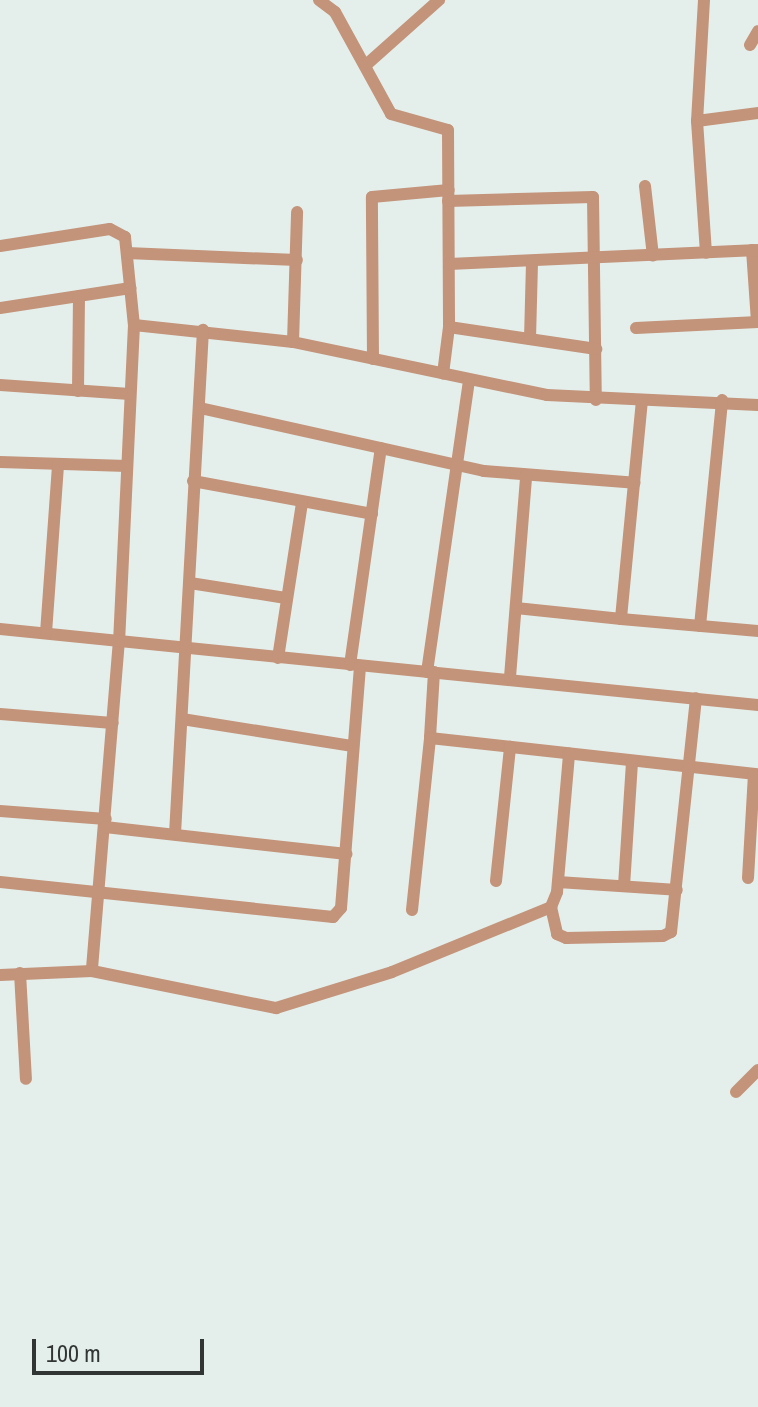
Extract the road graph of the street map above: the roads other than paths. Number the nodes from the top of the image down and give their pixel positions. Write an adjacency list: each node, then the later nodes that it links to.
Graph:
1 (319, 0): 6 (street)
2 (439, 0): 6 (street)
3 (704, 0): 8 (street)
4 (758, 31): 5 (street)
5 (750, 45)
6 (366, 65): 10 (street)
7 (758, 113): 8 (street)
8 (697, 121): 15 (street)
9 (645, 186): 16 (street)
10 (448, 196): 17 (street); 20 (street); 32 (street)
11 (297, 212): 18 (street)
12 (0, 246): 14 (street)
13 (755, 250): 15 (street); 24 (street)
14 (127, 253): 18 (street); 21 (street)
15 (706, 253): 16 (street)
16 (653, 256): 17 (street)
17 (596, 259): 19 (street); 31 (street)
18 (297, 260): 30 (street)
19 (532, 261): 20 (street); 29 (street)
20 (449, 264): 26 (street)
21 (130, 288): 22 (street); 25 (street)
22 (79, 296): 23 (street); 36 (street)
23 (0, 308)
24 (758, 322): 27 (street)
25 (134, 325): 28 (street); 37 (street)
26 (449, 327): 29 (street); 33 (street)
27 (636, 328)
28 (203, 330): 30 (street); 42 (street)
29 (530, 339): 31 (street)
30 (293, 342): 32 (street)
31 (596, 349): 38 (street)
32 (373, 359): 33 (street)
33 (443, 374): 34 (street)
34 (469, 380): 38 (street); 45 (street)
35 (0, 385): 36 (street)
36 (78, 391): 37 (street)
37 (130, 394): 47 (street)
38 (596, 400): 39 (street)
39 (642, 400): 40 (street); 50 (street)
40 (722, 400): 41 (street); 57 (street)
41 (758, 405)
42 (200, 408): 43 (street); 49 (street)
43 (381, 448): 45 (street); 52 (street)
44 (0, 462): 46 (street)
45 (455, 462): 48 (street); 65 (street)
46 (58, 464): 47 (street); 60 (street)
47 (127, 466): 61 (street)
48 (526, 476): 50 (street); 55 (street)
49 (193, 481): 51 (street); 53 (street)
50 (635, 483): 56 (street)
51 (302, 503): 52 (street); 54 (street)
52 (372, 514): 64 (street)
53 (190, 583): 54 (street); 62 (street)
54 (286, 598): 63 (street)
55 (516, 608): 56 (street); 66 (street)
56 (621, 619): 57 (street)
57 (700, 626): 59 (street)
58 (0, 629): 60 (street)
59 (758, 631)
60 (46, 633): 61 (street)
61 (119, 640): 62 (street); 71 (street)
62 (187, 645): 63 (street); 70 (street)
63 (278, 658): 64 (street)
64 (355, 666): 65 (street); 73 (street)
65 (430, 672): 66 (street); 72 (street)
66 (510, 677): 67 (street)
67 (696, 698): 68 (street); 77 (street)
68 (758, 705)
69 (0, 714): 71 (street)
70 (182, 719): 73 (street); 82 (street)
71 (113, 723): 80 (street)
72 (430, 738): 74 (street); 92 (street)
73 (353, 746): 83 (street)
74 (510, 747): 75 (street); 85 (street)
75 (569, 754): 76 (street); 87 (street)
76 (632, 761): 77 (street); 88 (street)
77 (690, 767): 78 (street); 90 (street)
78 (756, 774): 81 (street)
79 (0, 811): 80 (street)
80 (105, 823): 82 (street); 89 (street)
81 (754, 829): 84 (street)
82 (175, 834): 83 (street)
83 (346, 854): 89 (street)
84 (748, 878)
85 (496, 881)
86 (0, 882): 89 (street)
87 (558, 882): 88 (street); 91 (street)
88 (624, 886): 90 (street)
89 (100, 889): 93 (street)
90 (677, 890): 91 (street)
91 (551, 907): 93 (street)
92 (412, 910)
93 (92, 971): 94 (street)
94 (20, 973): 95 (street); 97 (street)
95 (0, 975)
96 (758, 1070): 98 (street)
97 (26, 1079)
98 (736, 1092)

